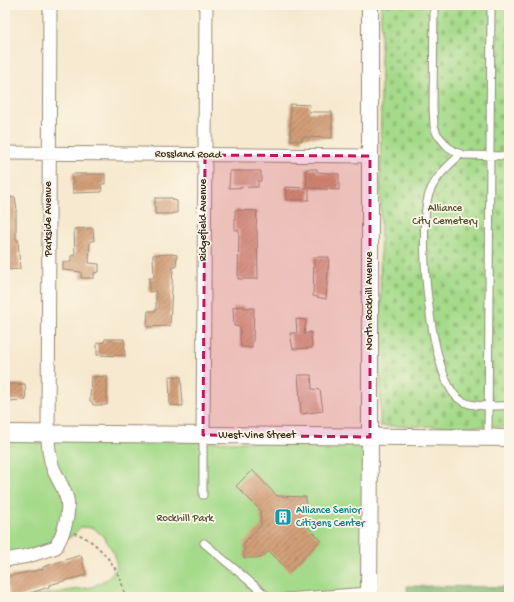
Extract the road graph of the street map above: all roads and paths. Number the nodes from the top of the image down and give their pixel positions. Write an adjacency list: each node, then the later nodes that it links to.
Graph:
1 (50, 5): 7 (street, Parkside Avenue)
2 (206, 5): 9 (street, Ridgefield Avenue)
3 (370, 5): 10 (street, North Rockhill Avenue)
4 (434, 5): 8 (lane)
5 (491, 5): 11 (lane)
6 (5, 153): 7 (street, Rossland Road)
7 (49, 153): 9 (street, Rossland Road); 16 (street, Parkside Avenue)
8 (461, 154): 11 (lane); 13 (lane)
9 (205, 155): 10 (street, Rossland Road); 17 (street, Ridgefield Avenue)
10 (370, 156): 18 (street, North Rockhill Avenue)
11 (490, 156): 12 (lane); 13 (lane)
12 (509, 156)
13 (487, 405): 14 (lane); 19 (lane)
14 (509, 406)
15 (5, 433): 16 (street, West Vine Street)
16 (48, 434): 17 (street, West Vine Street); 22 (street, Parkside Avenue)
17 (203, 435): 18 (street, West Vine Street); 21 (lane)
18 (370, 437): 19 (street, West Vine Street); 25 (street, North Rockhill Avenue)
19 (488, 438): 20 (street, West Vine Street)
20 (509, 438)
21 (203, 494)
22 (63, 530): 24 (street, Parkside Avenue); 26 (path)
23 (204, 543): 27 (lane)
24 (5, 560)
25 (369, 594): 28 (lane)
26 (126, 597)
27 (268, 597)
28 (286, 597)

